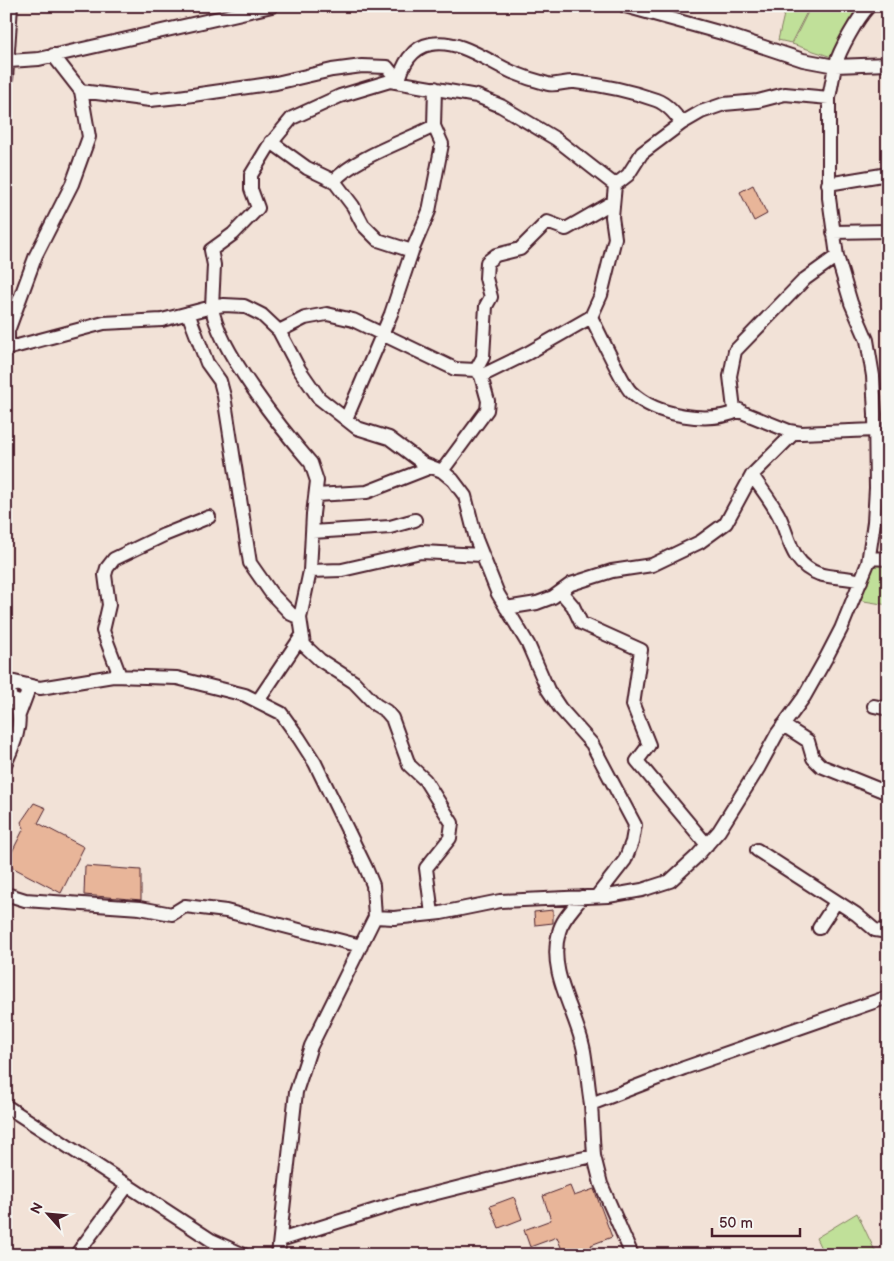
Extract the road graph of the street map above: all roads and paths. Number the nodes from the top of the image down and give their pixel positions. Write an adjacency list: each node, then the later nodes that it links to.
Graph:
1 (11, 6): 7 (street)
2 (272, 6): 5 (street)
3 (626, 6): 9 (street)
4 (869, 6): 9 (street)
5 (53, 55): 7 (street); 14 (street)
6 (408, 59): 10 (street); 12 (street); 16 (street)
7 (9, 61): 11 (street)
8 (888, 64): 9 (street)
9 (835, 66): 15 (street)
10 (387, 67): 12 (street); 14 (street)
11 (6, 79)
12 (399, 82): 13 (street); 18 (street)
13 (435, 88): 17 (street); 22 (street)
14 (81, 90): 33 (street)
15 (829, 98): 16 (street); 21 (street)
16 (682, 123): 22 (street)
17 (434, 126): 20 (street); 26 (street)
18 (272, 142): 20 (street); 28 (street)
19 (888, 174): 21 (street)
20 (334, 181): 26 (street)
21 (828, 184): 25 (street)
22 (615, 186): 23 (street)
23 (613, 202): 30 (street); 34 (street)
24 (888, 231): 25 (street)
25 (833, 232): 27 (street)
26 (412, 251): 32 (street)
27 (837, 256): 35 (street); 37 (street)
28 (212, 307): 29 (street); 31 (street); 41 (street)
29 (188, 312): 33 (street); 52 (street)
30 (591, 317): 34 (street); 35 (street)
31 (279, 331): 32 (street); 36 (street)
32 (381, 334): 34 (street); 36 (street)
33 (7, 349)
34 (478, 373): 39 (street)
35 (740, 410): 38 (street)
36 (346, 419): 39 (street)
37 (875, 430): 38 (street); 46 (street)
38 (794, 432): 40 (street)
39 (437, 469): 41 (street); 45 (street)
40 (752, 475): 49 (street); 50 (street)
41 (316, 495): 44 (street)
42 (209, 517): 54 (street)
43 (415, 520): 44 (street)
44 (312, 532): 48 (street)
45 (482, 555): 48 (street); 51 (street)
46 (869, 558): 47 (street); 49 (street)
47 (888, 559)
48 (310, 571): 52 (street)
49 (861, 581): 59 (street)
50 (561, 592): 51 (street); 62 (street)
51 (506, 608): 65 (street)
52 (300, 618): 53 (street)
53 (301, 637): 56 (street); 68 (street)
54 (120, 676): 55 (street); 56 (street)
55 (15, 691): 60 (street)
56 (258, 701): 69 (street)
57 (874, 706): 58 (street)
58 (888, 709)
59 (783, 725): 61 (street); 62 (street)
60 (6, 762)
61 (888, 793)
62 (707, 845): 65 (street)
63 (757, 850): 67 (street)
64 (6, 894): 72 (street)
65 (597, 896): 66 (street)
66 (582, 897): 68 (street); 74 (street)
67 (836, 902): 70 (street); 71 (street)
68 (432, 914): 69 (street)
69 (375, 917): 72 (street)
70 (819, 928)
71 (888, 932)
72 (361, 946): 78 (street)
73 (888, 997): 74 (street)
74 (591, 1104): 76 (street)
75 (6, 1106): 77 (street)
76 (594, 1156): 78 (street); 83 (street)
77 (128, 1185): 79 (street); 80 (street)
78 (280, 1240): 82 (street)
79 (219, 1250): 81 (street)
80 (76, 1255)
81 (244, 1255)
82 (278, 1255)
83 (632, 1255)

